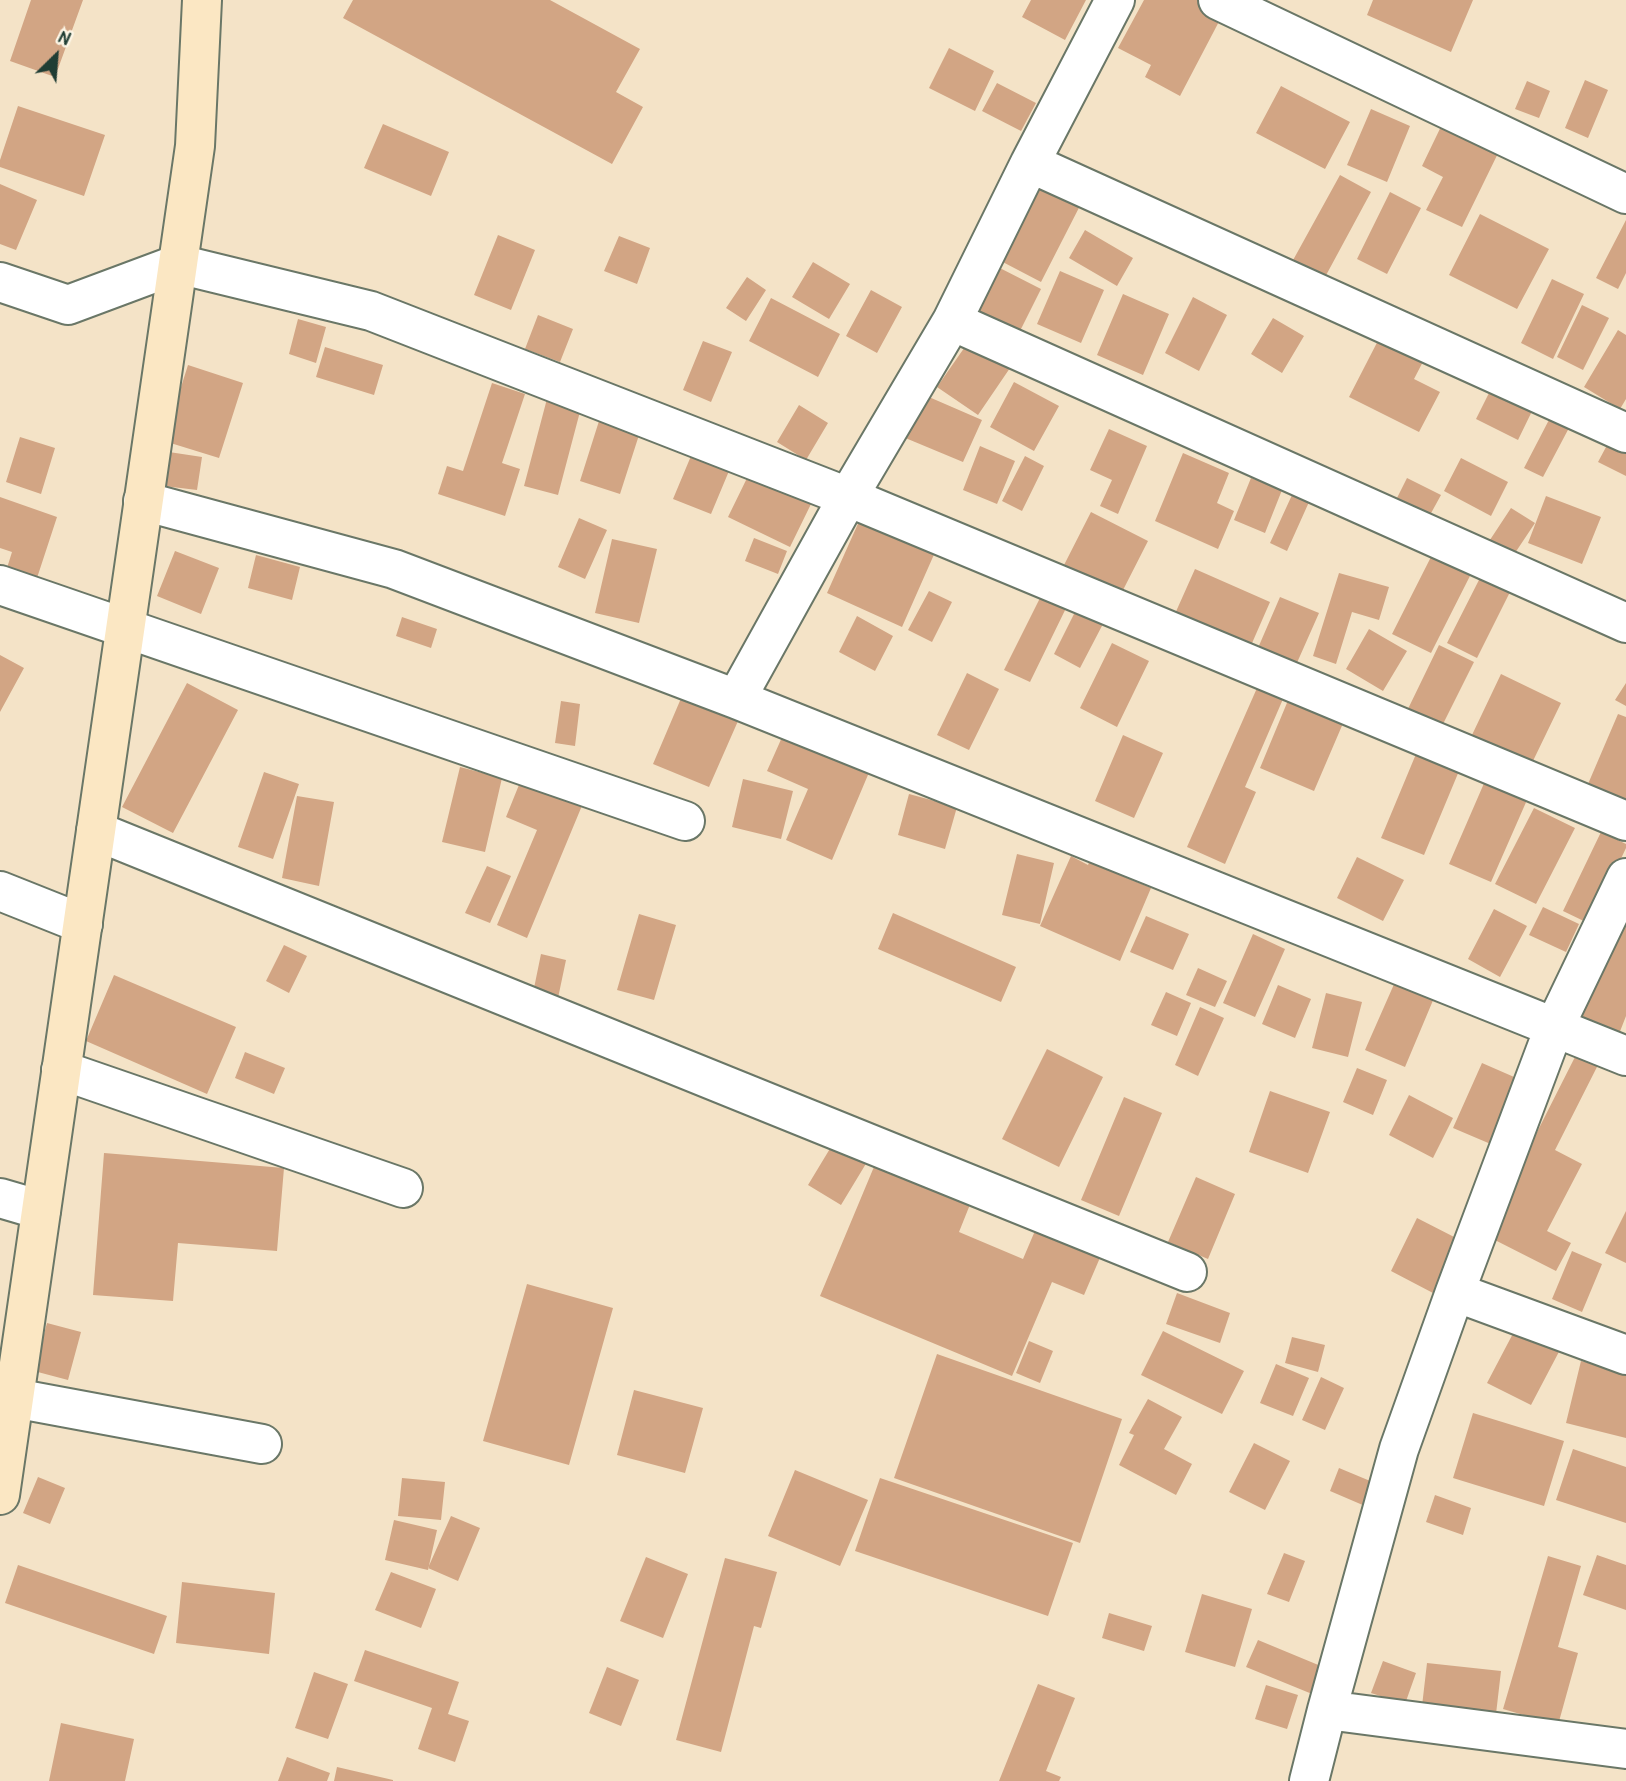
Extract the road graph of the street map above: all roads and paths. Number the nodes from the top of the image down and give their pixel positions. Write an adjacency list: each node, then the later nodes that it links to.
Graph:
1 (202, 0): 6 (main road)
2 (1115, 0): 4 (street)
3 (1218, 0): 5 (street)
4 (1030, 163): 8 (street); 9 (street)
5 (1626, 194)
6 (178, 264): 7 (street); 10 (street); 11 (main road)
7 (0, 282)
8 (952, 321): 10 (street); 13 (street)
9 (1626, 433)
10 (848, 497): 15 (street); 17 (street)
11 (143, 501): 14 (main road); 15 (street)
12 (0, 585): 14 (street)
13 (1626, 624)
14 (125, 629): 16 (street); 18 (main road)
15 (736, 699): 22 (street)
16 (685, 821)
17 (1626, 821)
18 (96, 831): 21 (main road); 28 (street)
19 (1626, 878): 22 (street)
20 (0, 891): 21 (street)
21 (83, 924): 24 (main road)
22 (1554, 1028): 23 (street); 29 (street)
23 (1626, 1056)
24 (61, 1070): 25 (street); 27 (main road)
25 (403, 1188)
26 (0, 1198): 27 (street)
27 (41, 1210): 31 (main road)
28 (1187, 1272)
29 (1455, 1292): 30 (street); 34 (street)
30 (1626, 1355)
31 (7, 1397): 32 (street); 33 (main road)
32 (262, 1444)
33 (0, 1494)
34 (1327, 1710): 35 (street); 36 (street)
35 (1626, 1749)
36 (1309, 1781)

